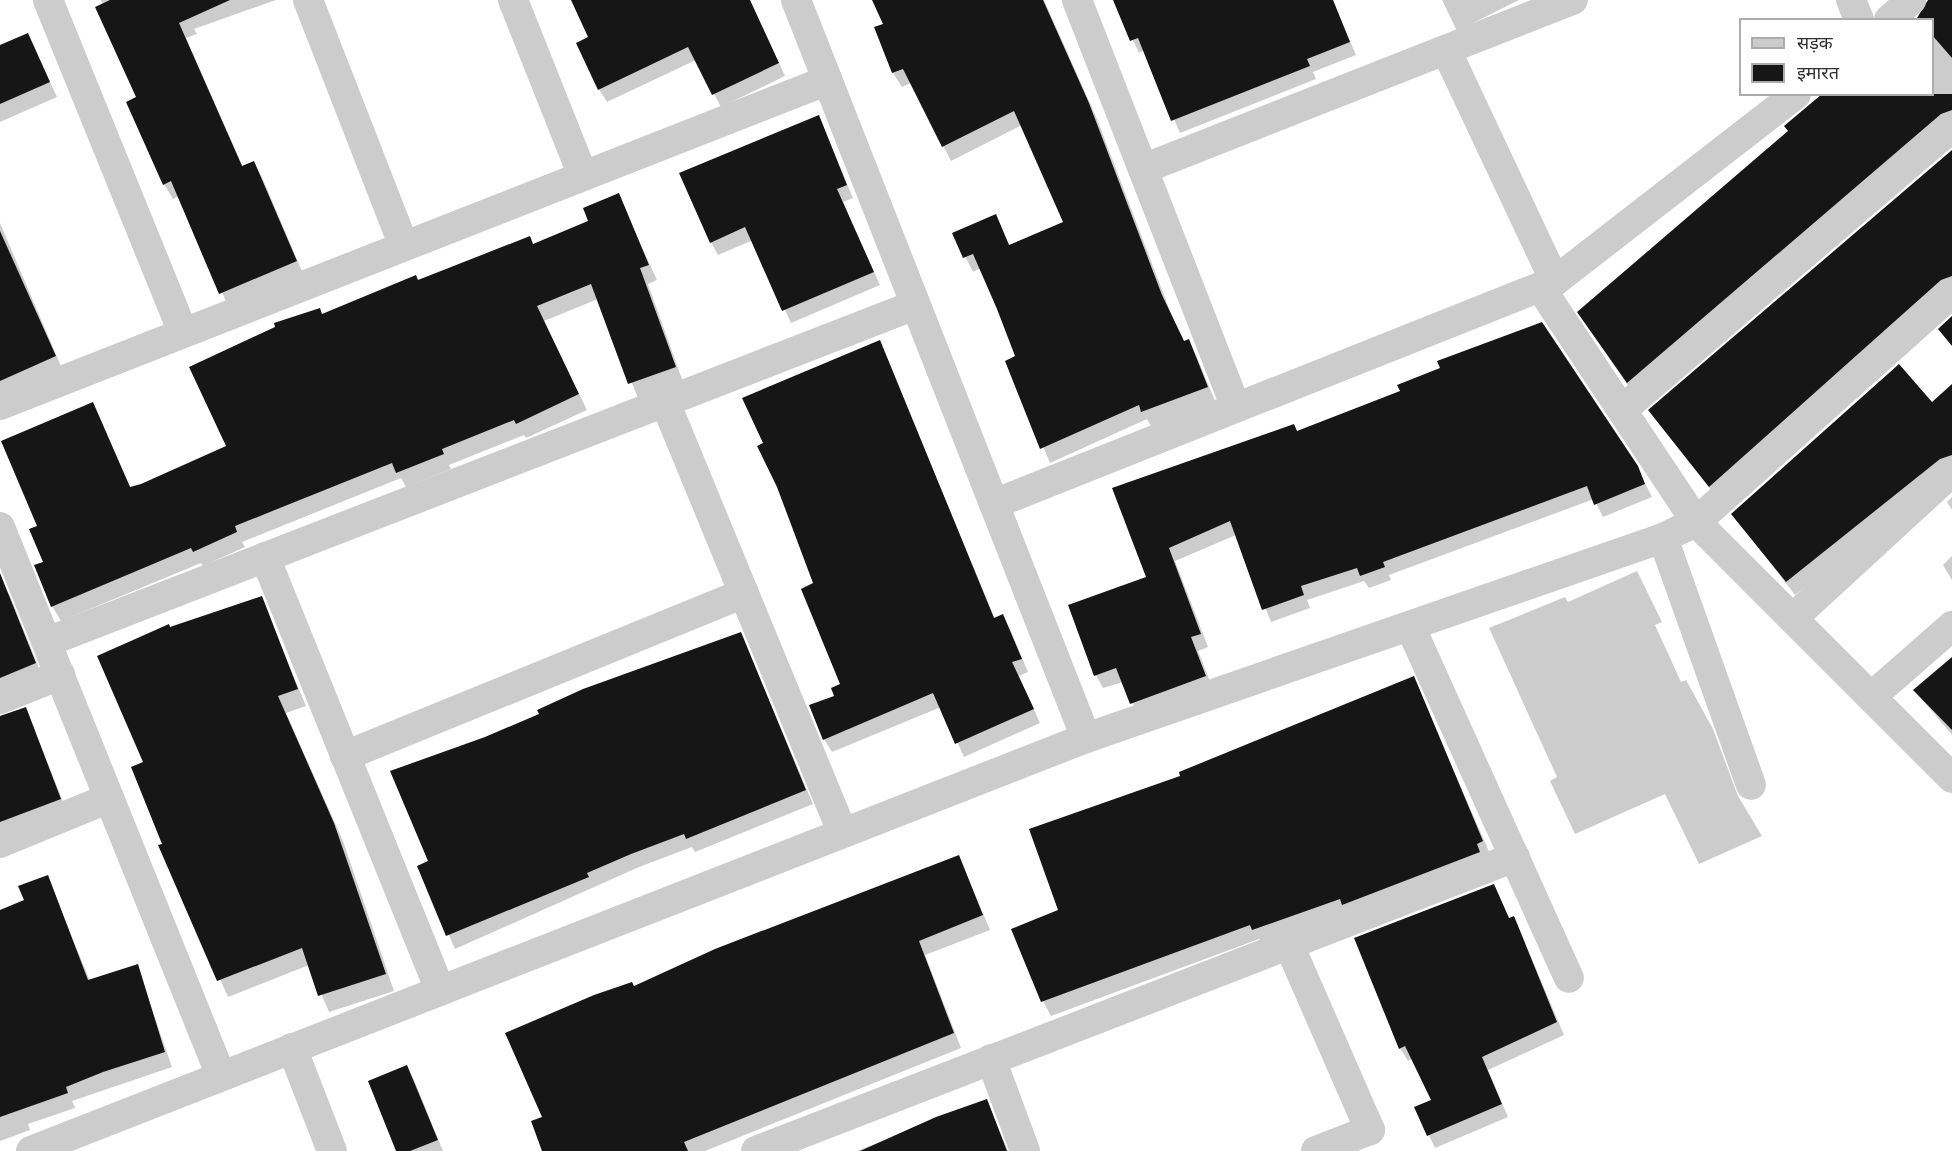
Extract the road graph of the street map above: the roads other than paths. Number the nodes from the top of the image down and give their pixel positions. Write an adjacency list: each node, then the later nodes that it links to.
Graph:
1 (48, 0): 21 (street)
2 (308, 0): 17 (street)
3 (513, 0): 16 (street)
4 (796, 0): 12 (street)
5 (1077, 0): 15 (street)
6 (1573, 0): 11 (street)
7 (1851, 0): 9 (street)
8 (1911, 0): 10 (street)
9 (1857, 18)
10 (1891, 18)
11 (1447, 52): 15 (street); 18 (street)
12 (828, 80): 16 (street); 20 (street)
13 (1793, 96): 18 (street)
14 (1952, 127): 25 (street)
15 (1143, 169): 24 (street)
16 (583, 176): 17 (street)
17 (404, 246): 21 (street)
18 (1547, 284): 24 (street); 25 (street)
19 (1952, 292): 28 (street)
20 (915, 304): 22 (street); 27 (street)
21 (183, 333): 23 (street)
22 (664, 402): 31 (street); 32 (street)
23 (0, 405)
24 (1236, 408): 27 (street)
25 (1622, 410): 28 (street)
26 (1952, 472): 33 (street)
27 (994, 504): 40 (street)
28 (1696, 522): 30 (street); 33 (street)
29 (2, 536): 36 (street)
30 (1663, 538): 34 (street); 43 (street)
31 (265, 557): 36 (street); 41 (street)
32 (744, 593): 41 (street); 45 (street)
33 (1793, 618): 38 (street)
34 (1410, 626): 40 (street); 47 (street)
35 (1952, 626): 38 (street)
36 (46, 642): 37 (street)
37 (60, 675): 39 (street); 44 (street)
38 (1871, 697): 42 (street)
39 (0, 699)
40 (1086, 738): 45 (street)
41 (345, 756): 50 (street)
42 (1949, 768)
43 (1751, 785)
44 (110, 798): 46 (street); 53 (street)
45 (843, 833): 50 (street)
46 (0, 843)
47 (1515, 858): 48 (street); 49 (street)
48 (1290, 946): 52 (street); 54 (street)
49 (1569, 978)
50 (440, 990): 51 (street)
51 (292, 1048): 53 (street); 56 (street)
52 (991, 1059): 57 (street); 58 (street)
53 (221, 1076): 55 (street)
54 (1374, 1140): 59 (street)
55 (31, 1151)
56 (332, 1151)
57 (756, 1151)
58 (1025, 1151)
59 (1316, 1151)

